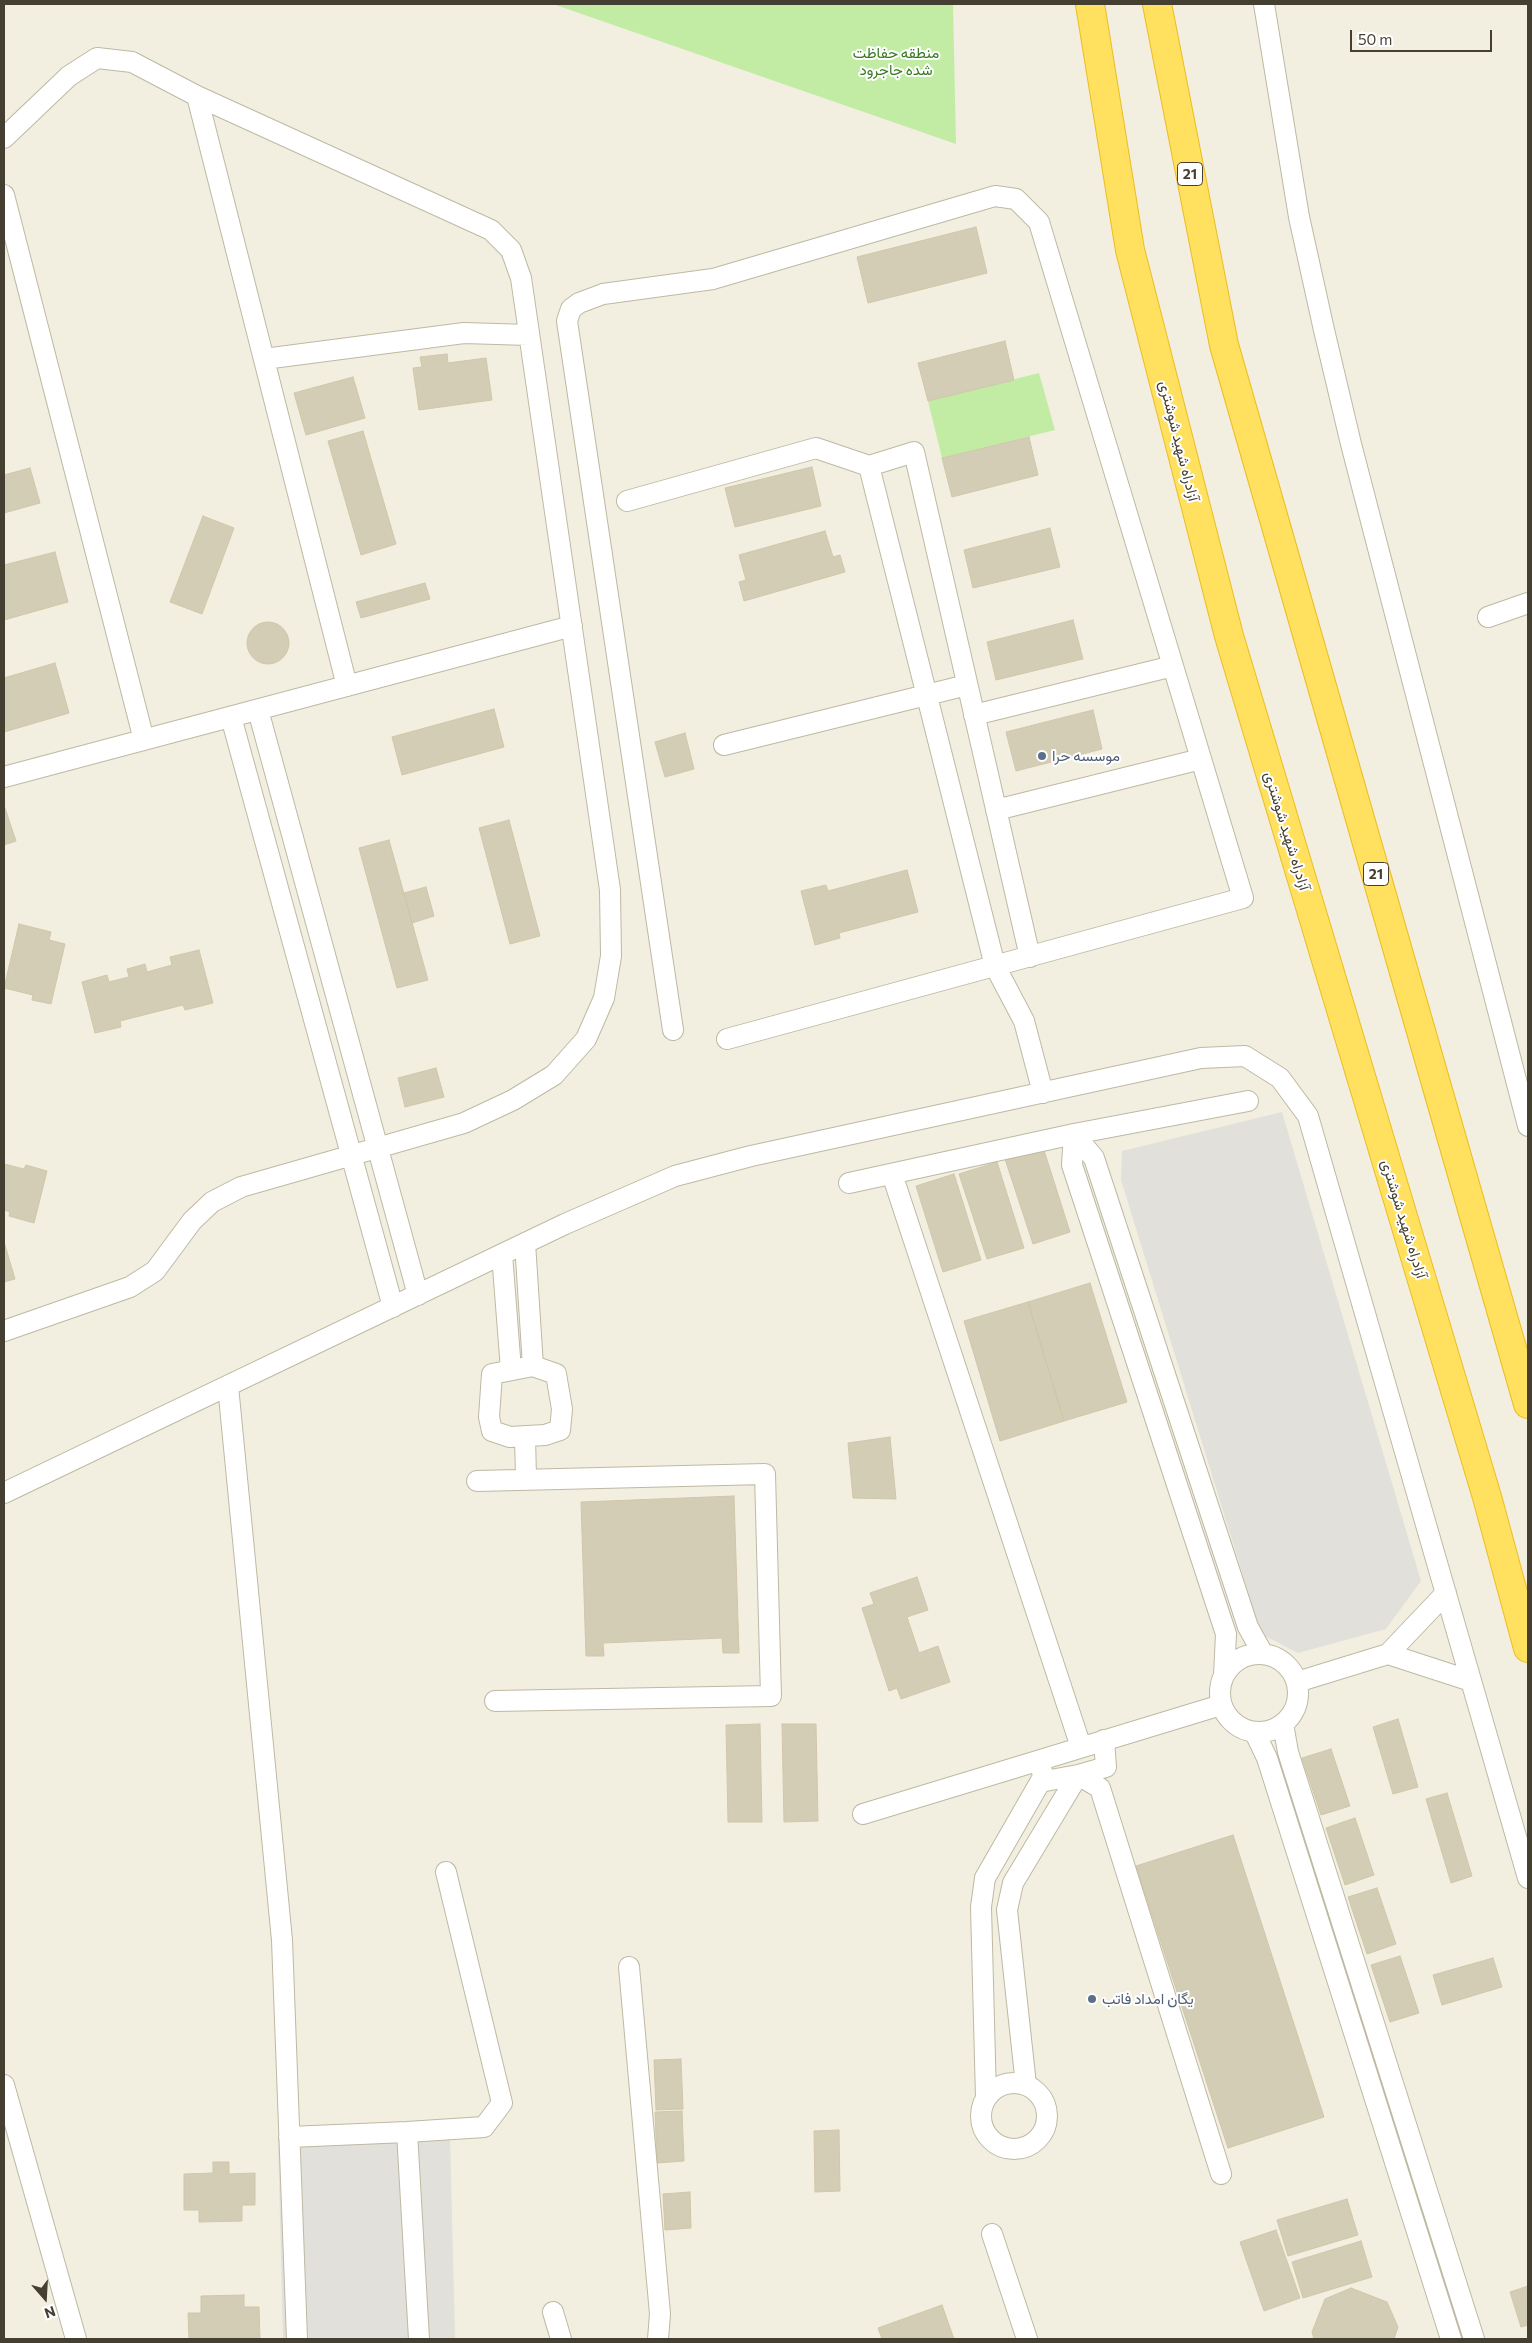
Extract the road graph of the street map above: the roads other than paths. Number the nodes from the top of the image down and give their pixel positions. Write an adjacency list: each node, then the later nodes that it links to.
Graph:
1 (1090, 4): 52 (highway, آزادراه شهید شوشتری)
2 (1157, 4): 46 (highway, 21)
3 (1264, 4): 32 (street)
4 (197, 96): 5 (street); 7 (street); 8 (street)
5 (4, 138)
6 (4, 195): 21 (street)
7 (529, 335): 8 (street); 13 (street)
8 (264, 359): 16 (street)
9 (869, 466): 10 (street); 15 (street); 17 (street)
10 (627, 500)
11 (1528, 604): 12 (street)
12 (1488, 617)
13 (572, 626): 16 (street); 34 (street)
14 (1173, 666): 19 (street); 23 (street); 28 (street)
15 (967, 685): 17 (street); 19 (street)
16 (348, 686): 18 (street)
17 (927, 695): 22 (street); 27 (street)
18 (258, 710): 20 (street); 34 (street)
19 (974, 715): 25 (street)
20 (232, 717): 21 (street); 35 (street)
21 (144, 740): 24 (street)
22 (724, 744)
23 (1201, 759): 25 (street); 26 (street)
24 (4, 777)
25 (996, 810): 26 (street)
26 (1030, 957): 27 (street)
27 (995, 966): 29 (street); 30 (street)
28 (673, 1030)
29 (727, 1039)
30 (1044, 1093): 38 (street); 51 (street)
31 (1248, 1101): 33 (street)
32 (1528, 1126)
33 (1074, 1134): 36 (street); 53 (street); 55 (street)
34 (378, 1148): 35 (street); 40 (street)
35 (352, 1155): 41 (street); 42 (street)
36 (892, 1174): 37 (street); 63 (street)
37 (849, 1183)
38 (525, 1243): 39 (street); 43 (street)
39 (502, 1254): 40 (street); 44 (street)
40 (418, 1295): 41 (street)
41 (393, 1307): 45 (street)
42 (4, 1331)
43 (533, 1366): 44 (street); 47 (street)
44 (511, 1370): 47 (street)
45 (228, 1386): 50 (street); 75 (street)
46 (1528, 1404)
47 (525, 1436): 48 (street)
48 (526, 1479): 49 (street); 58 (street)
49 (477, 1482)
50 (6, 1490)
51 (1446, 1593): 54 (street); 57 (street)
52 (1528, 1648)
53 (1263, 1654): 55 (street); 56 (street)
54 (1388, 1654): 56 (street); 57 (street)
55 (1224, 1675): 59 (street)
56 (1297, 1682): 60 (street)
57 (1471, 1682): 69 (street)
58 (495, 1701)
59 (1221, 1705): 61 (street); 62 (street)
60 (1283, 1724): 61 (street); 86 (street)
61 (1254, 1733): 85 (street)
62 (1104, 1740): 63 (street); 65 (street)
63 (1081, 1748): 64 (street)
64 (1042, 1759): 66 (street); 67 (street)
65 (1078, 1775): 66 (street); 72 (street); 76 (street)
66 (1040, 1782): 73 (street)
67 (863, 1814)
68 (446, 1872): 74 (street)
69 (1528, 1878)
70 (629, 1967): 83 (street)
71 (4, 2085): 79 (street)
72 (1026, 2085): 73 (street); 73 (street)
73 (986, 2098)
74 (407, 2132): 75 (street); 81 (street)
75 (289, 2137): 80 (street)
76 (1221, 2174)
77 (992, 2234): 84 (street)
78 (553, 2312): 82 (street)
79 (76, 2339)
80 (297, 2339)
81 (419, 2339)
82 (560, 2339)
83 (658, 2339)
84 (1027, 2339)
85 (1451, 2339)
86 (1474, 2339)

